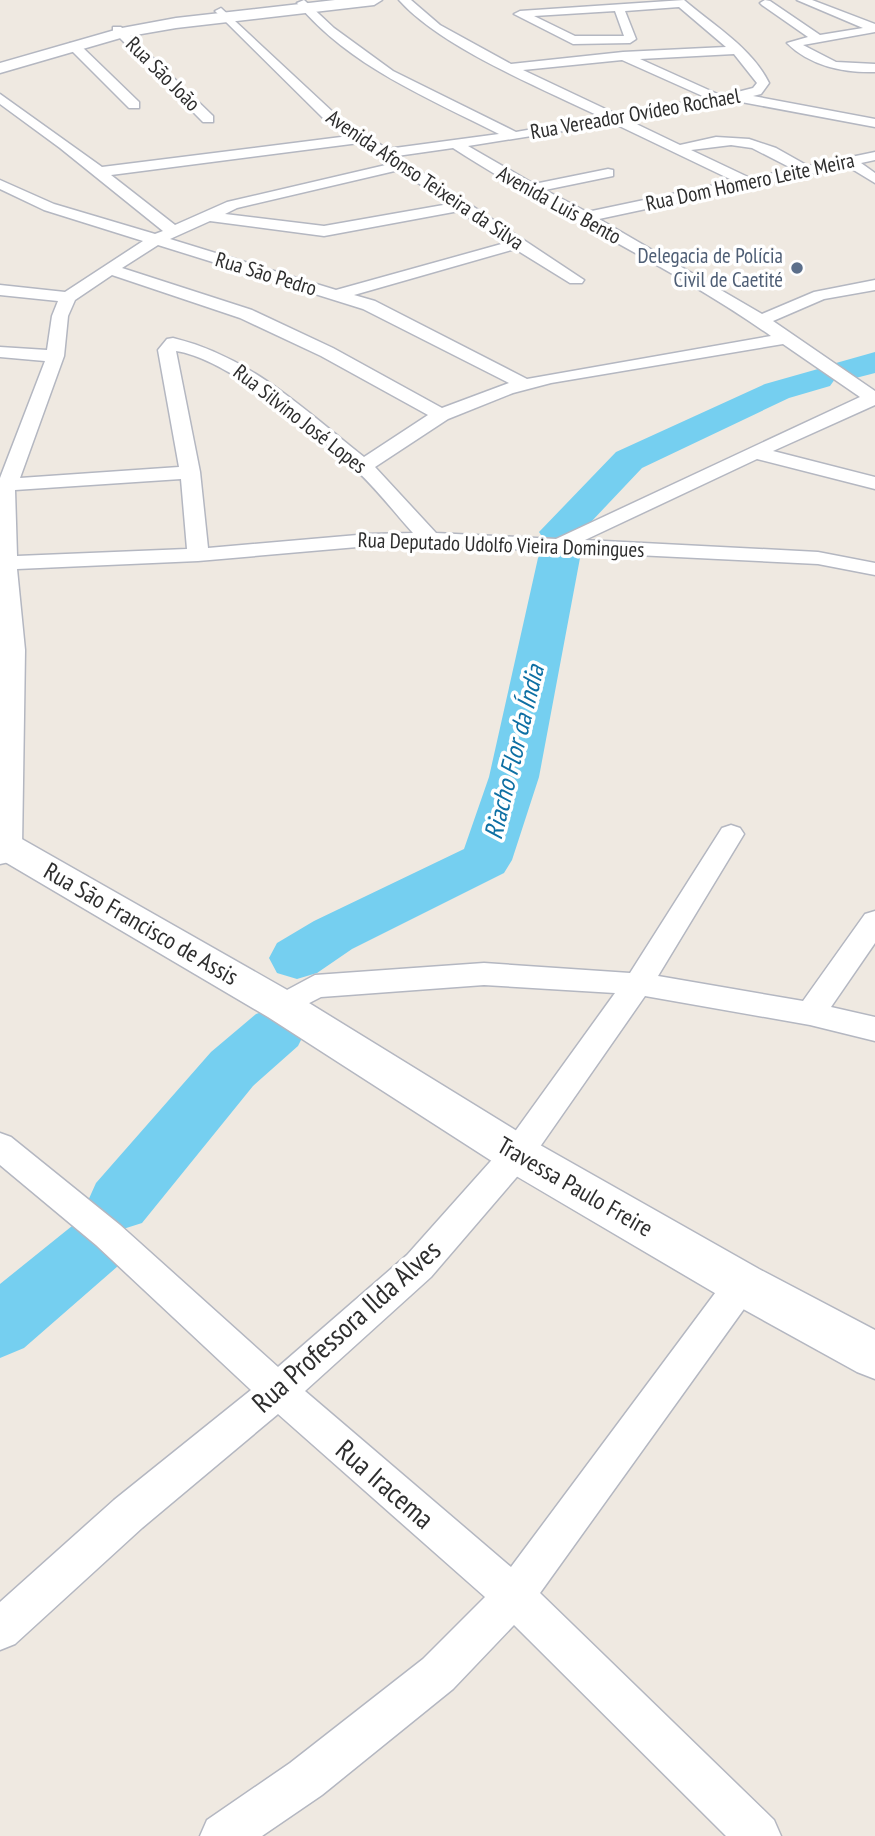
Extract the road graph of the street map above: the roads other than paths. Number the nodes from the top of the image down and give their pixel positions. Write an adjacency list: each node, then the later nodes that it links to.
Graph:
1 (332, 0): 7 (street)
2 (374, 0): 7 (street)
3 (404, 0): 20 (street)
4 (802, 0): 10 (street)
5 (679, 2): 8 (street); 15 (street, Rua Vereador Ovídeo Rochael)
6 (766, 3): 12 (street)
7 (304, 5): 9 (street); 29 (street)
8 (619, 9): 13 (street); 13 (street)
9 (223, 13): 11 (street); 30 (street, Avenida Afonso Teixeira da Silva)
10 (875, 29): 12 (street)
11 (120, 31): 14 (street); 18 (street); 27 (street, Rua São João)
12 (817, 38): 21 (street)
13 (587, 41): 17 (street)
14 (74, 46): 19 (street); 25 (street)
15 (736, 50): 16 (street); 22 (street, Rua Vereador Ovídeo Rochael)
16 (623, 56): 17 (street); 24 (street)
17 (602, 58): 20 (street)
18 (0, 62)
19 (0, 68)
20 (509, 68): 26 (street)
21 (875, 68)
22 (736, 97): 24 (street, Rua Vereador Ovídeo Rochael); 28 (street)
23 (0, 99): 38 (street)
24 (721, 100): 26 (street, Rua Vereador Ovídeo Rochael)
25 (134, 105)
26 (612, 118): 29 (street, Rua Vereador Ovídeo Rochael); 32 (street)
27 (208, 120)
28 (875, 123)
29 (514, 136): 31 (street, Rua Vereador Ovídeo Rochael)
30 (359, 139): 33 (street, Avenida Afonso Teixeira da Silva); 38 (street)
31 (457, 145): 33 (street, Rua Vereador Ovídeo Rochael); 43 (street, Avenida Luis Bento)
32 (678, 149): 37 (street); 41 (street)
33 (382, 155): 36 (street, Avenida Afonso Teixeira da Silva)
34 (875, 156): 35 (street, Rua Dom Homero Leite Meira)
35 (849, 161): 37 (street, Rua Dom Homero Leite Meira); 40 (street)
36 (400, 166): 44 (street, Avenida Afonso Teixeira da Silva); 45 (street)
37 (804, 170): 41 (street, Rua Dom Homero Leite Meira)
38 (98, 172): 47 (street)
39 (608, 173): 43 (street)
40 (875, 179)
41 (747, 182): 46 (street, Rua Dom Homero Leite Meira)
42 (0, 184): 48 (street, Rua São Pedro)
43 (532, 189): 46 (street, Avenida Luis Bento)
44 (463, 206): 45 (street); 49 (street, Avenida Afonso Teixeira da Silva)
45 (207, 215): 47 (street)
46 (585, 218): 56 (street, Avenida Luis Bento)
47 (173, 231): 48 (street)
48 (155, 240): 50 (street); 54 (street, Rua São Pedro)
49 (517, 244): 51 (street, Avenida Afonso Teixeira da Silva); 54 (street)
50 (108, 270): 55 (street); 62 (street)
51 (576, 280)
52 (875, 285): 56 (street)
53 (0, 290): 55 (street)
54 (336, 295): 60 (street, Rua São Pedro)
55 (68, 298): 59 (street)
56 (762, 320): 57 (street, Avenida Luis Bento)
57 (787, 338): 60 (street); 61 (street, Avenida Luis Bento)
58 (0, 352): 59 (street)
59 (55, 356): 66 (street)
60 (524, 384): 62 (street)
61 (874, 399): 63 (street)
62 (441, 415): 64 (street)
63 (757, 453): 67 (street); 69 (street)
64 (363, 466): 65 (street, Rua Silvino José Lopes); 68 (street, Rua Silvino José Lopes)
65 (190, 472): 66 (street); 70 (street)
66 (5, 477): 71 (street)
67 (875, 483)
68 (430, 539): 69 (street, Rua Deputado Udolfo Vieira Domingues); 70 (street, Rua Deputado Udolfo Vieira Domingues)
69 (558, 545): 72 (street, Rua Deputado Udolfo Vieira Domingues)
70 (198, 555): 71 (street, Rua Deputado Udolfo Vieira Domingues)
71 (3, 564): 73 (street)
72 (875, 569)
73 (7, 650): 75 (street)
74 (731, 834): 77 (street, Rua Professora Ilda Alves)
75 (3, 849): 78 (street, Rua São Francisco de Assis)
76 (875, 921): 79 (street)
77 (638, 984): 78 (street); 79 (street); 82 (street, Rua Professora Ilda Alves)
78 (282, 1006): 82 (street, Travessa Paulo Freire)
79 (810, 1014): 80 (street)
80 (875, 1029)
81 (0, 1146): 85 (street, Rua Iracema)
82 (517, 1154): 83 (street, Travessa Paulo Freire); 85 (street, Rua Professora Ilda Alves)
83 (742, 1284): 84 (street, Travessa Paulo Freire); 86 (street)
84 (875, 1356)
85 (278, 1391): 86 (street, Rua Iracema); 87 (street, Rua Professora Ilda Alves)
86 (514, 1596): 88 (street); 89 (street, Rua Iracema)
87 (0, 1629)
88 (223, 1836)
89 (758, 1836)

